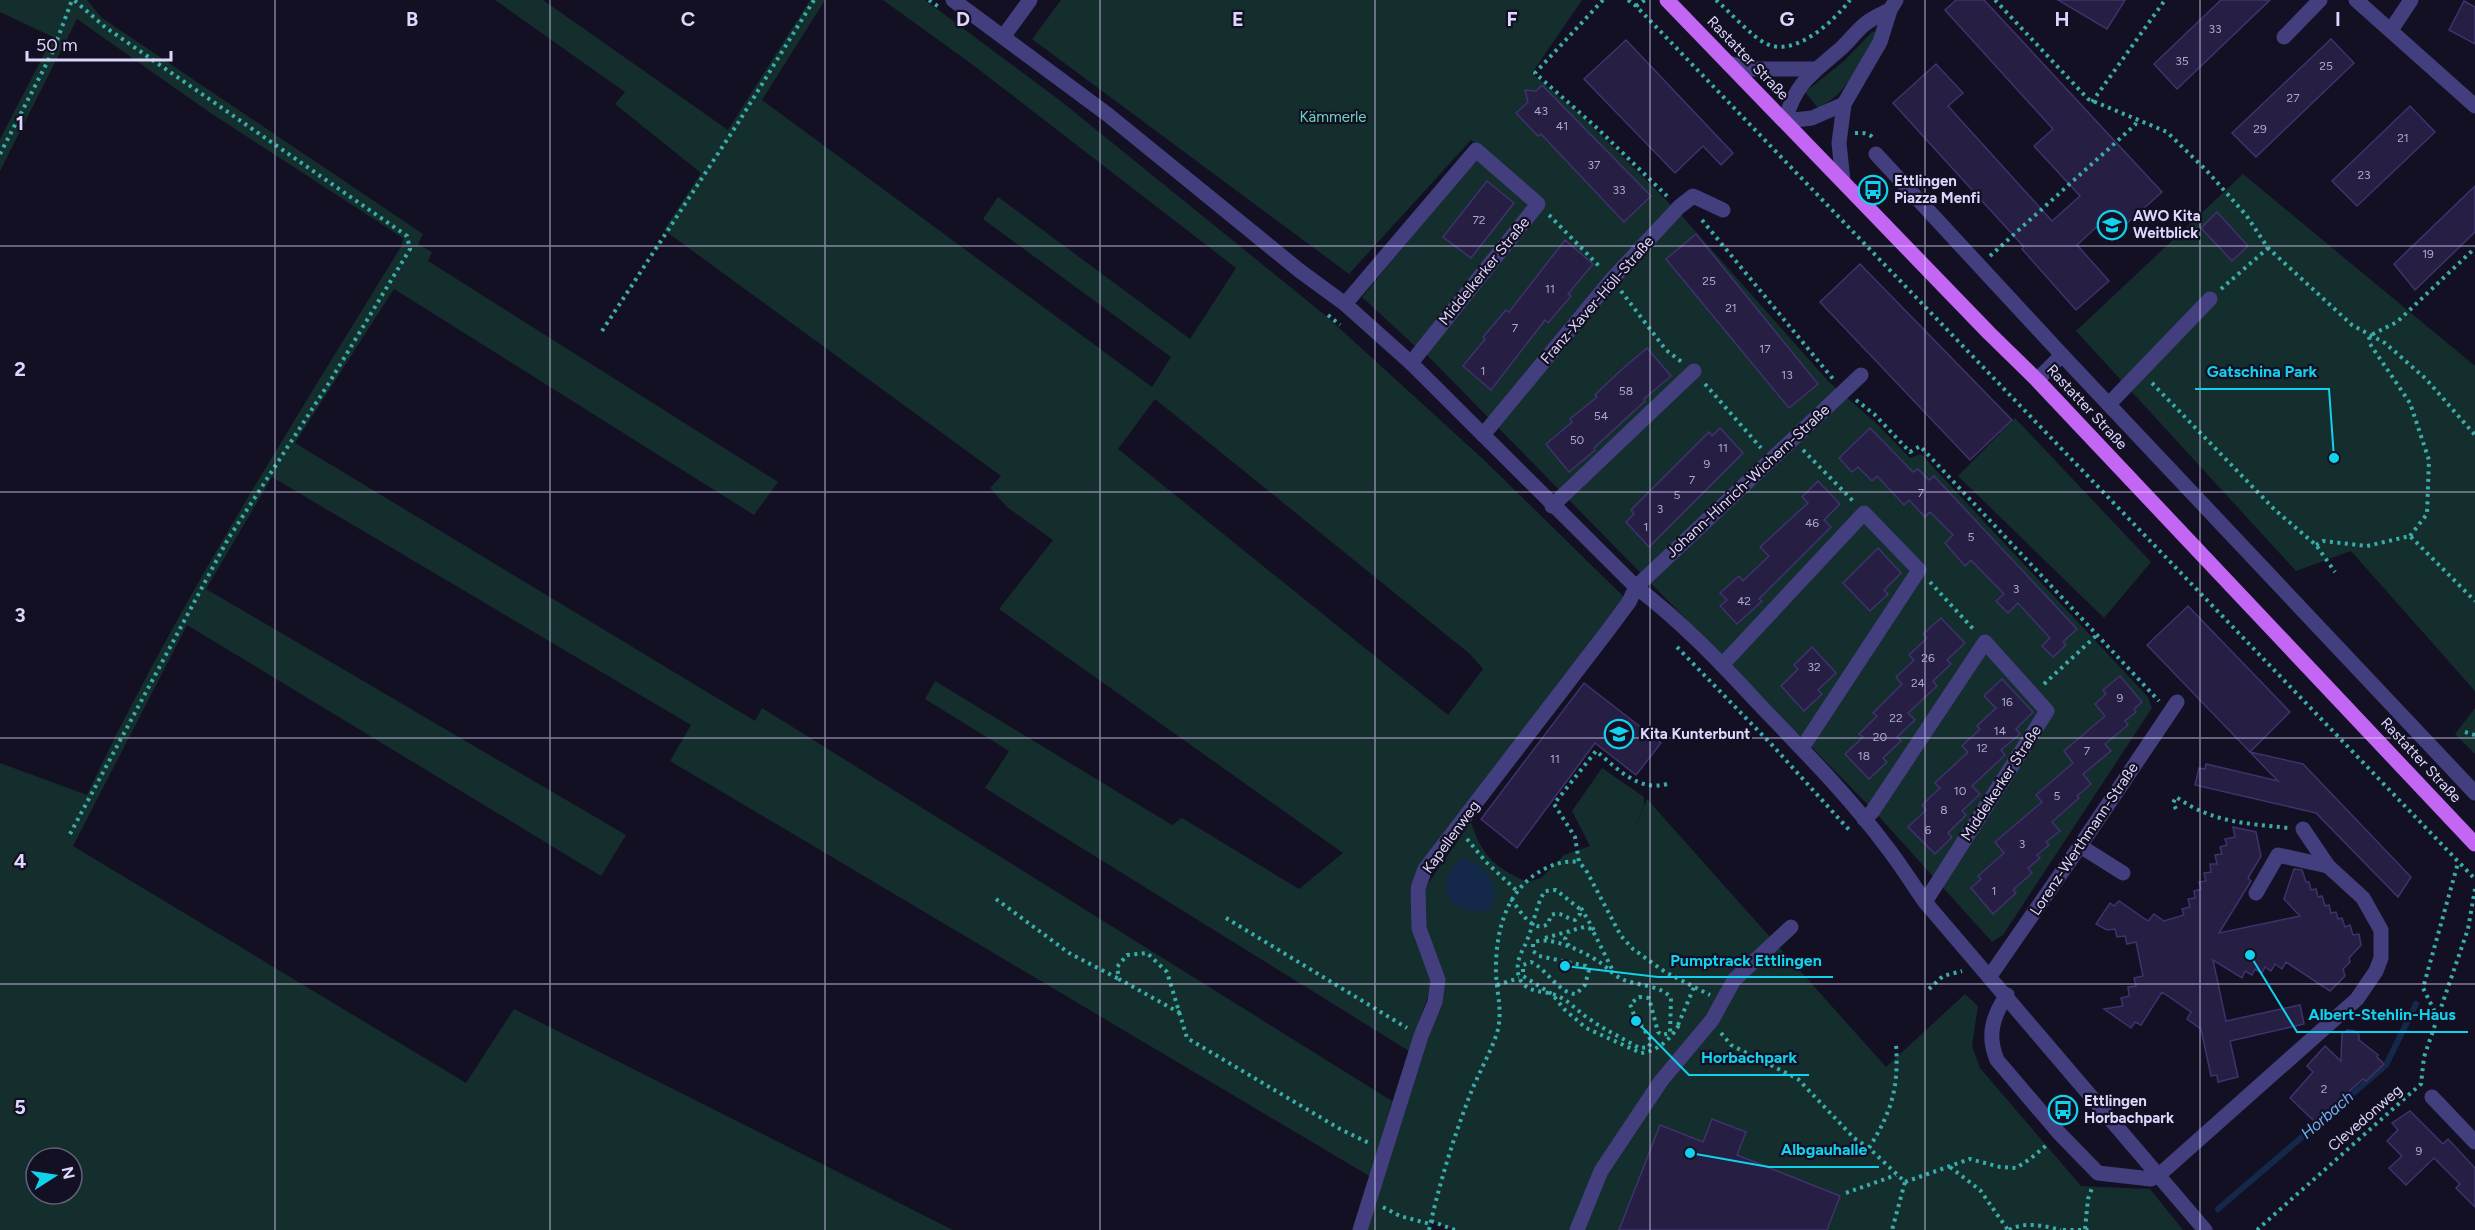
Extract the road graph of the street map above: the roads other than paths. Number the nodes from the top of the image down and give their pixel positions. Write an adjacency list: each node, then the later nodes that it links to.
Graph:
1 (953, 0): 9 (street)
2 (1030, 0): 9 (street)
3 (1667, 0): 11 (main road, Rastatter Straße)
4 (2320, 0): 10 (street)
5 (2356, 0): 8 (street)
6 (2411, 0): 8 (street)
7 (1893, 5): 12 (street); 13 (street)
8 (2391, 30): 14 (street)
9 (1003, 37): 20 (street)
10 (2284, 37)
11 (1728, 63): 12 (street); 15 (main road, Rastatter Straße)
12 (1814, 69): 15 (street)
13 (1844, 104): 15 (street); 17 (street)
14 (2475, 106)
15 (1785, 121): 17 (main road, Rastatter Straße)
16 (1876, 154): 21 (street, Rastatter Straße)
17 (1843, 181): 25 (main road, Rastatter Straße)
18 (1723, 210): 27 (street, Franz-Xaver-Höll-Straße)
19 (2210, 299): 26 (street)
20 (1345, 304): 22 (street); 22 (street, Middelkerker Straße)
21 (2062, 355): 25 (street); 26 (street, Rastatter Straße)
22 (1411, 363): 27 (street)
23 (1694, 371): 28 (street)
24 (1861, 375): 29 (street, Johann-Hinrich-Wichern-Straße)
25 (2037, 380): 36 (main road, Rastatter Straße)
26 (2109, 404): 33 (street, Rastatter Straße)
27 (1483, 435): 28 (street)
28 (1552, 506): 29 (street)
29 (1636, 587): 30 (street); 48 (street, Kapellenweg)
30 (1722, 665): 32 (street); 32 (street)
31 (2176, 702): 37 (street, Lorenz-Werthmann-Straße)
32 (1802, 748): 34 (street)
33 (2475, 793)
34 (1864, 819): 41 (street); 41 (street, Middelkerker Straße)
35 (2303, 830): 38 (street)
36 (2475, 844)
37 (2080, 846): 39 (street); 43 (street, Lorenz-Werthmann-Straße)
38 (2328, 866): 40 (street); 47 (street)
39 (2123, 873)
40 (2256, 893)
41 (1925, 902): 43 (street)
42 (1791, 927): 49 (street)
43 (1990, 976): 44 (street)
44 (2007, 995): 47 (street); 47 (street)
45 (2432, 1097): 46 (street)
46 (2475, 1142)
47 (2159, 1175): 50 (street)
48 (1360, 1230)
49 (1577, 1230)
50 (2205, 1230)

